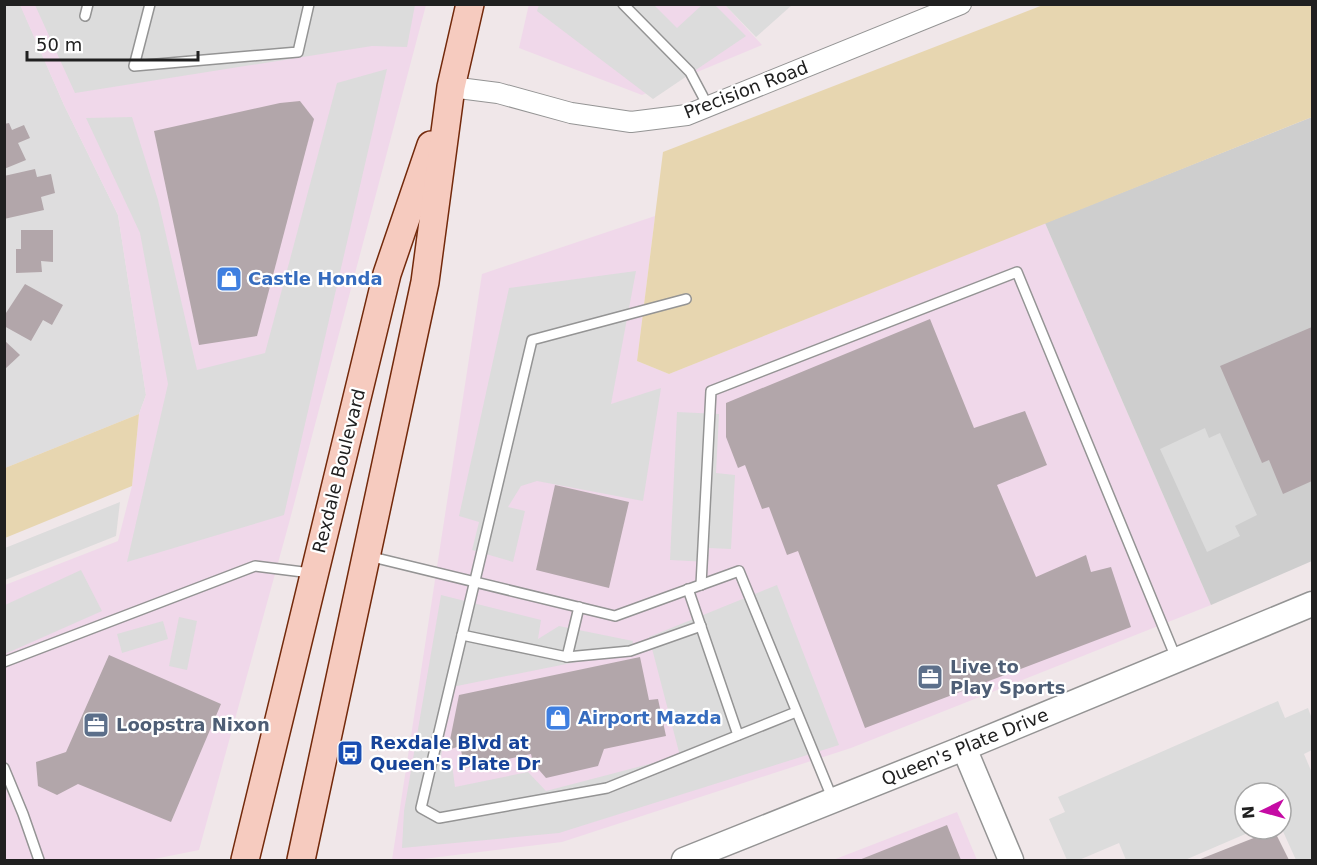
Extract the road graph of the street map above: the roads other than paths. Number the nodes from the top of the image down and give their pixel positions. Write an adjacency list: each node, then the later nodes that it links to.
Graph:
1 (88, 4): 7 (lane)
2 (150, 4): 3 (lane)
3 (309, 4)
4 (470, 4): 8 (main road, Rexdale Boulevard)
5 (623, 4): 9 (lane)
6 (961, 4): 9 (street, Precision Road)
7 (85, 16)
8 (451, 87): 9 (street, Precision Road); 11 (main road, Rexdale Boulevard); 12 (main road, Rexdale Boulevard)
9 (708, 106)
10 (686, 299): 13 (lane)
11 (366, 556): 13 (lane); 30 (main road, Rexdale Boulevard)
12 (315, 573): 22 (lane); 29 (main road, Rexdale Boulevard)
13 (474, 582): 17 (lane); 19 (lane)
14 (701, 585): 15 (lane); 21 (lane); 23 (lane)
15 (688, 589): 17 (lane); 18 (lane)
16 (1312, 604): 21 (street, Queen's Plate Drive)
17 (579, 607): 20 (lane)
18 (701, 626): 20 (lane); 24 (lane)
19 (462, 635): 20 (lane); 24 (lane)
20 (567, 657)
21 (1177, 660): 25 (street, Queen's Plate Drive)
22 (4, 662)
23 (796, 712): 24 (lane); 27 (lane)
24 (738, 735)
25 (964, 748): 27 (street, Queen's Plate Drive); 32 (street)
26 (4, 768): 28 (lane)
27 (833, 800): 31 (street, Queen's Plate Drive)
28 (39, 861)
29 (245, 861)
30 (301, 861)
31 (684, 861)
32 (1011, 861)

